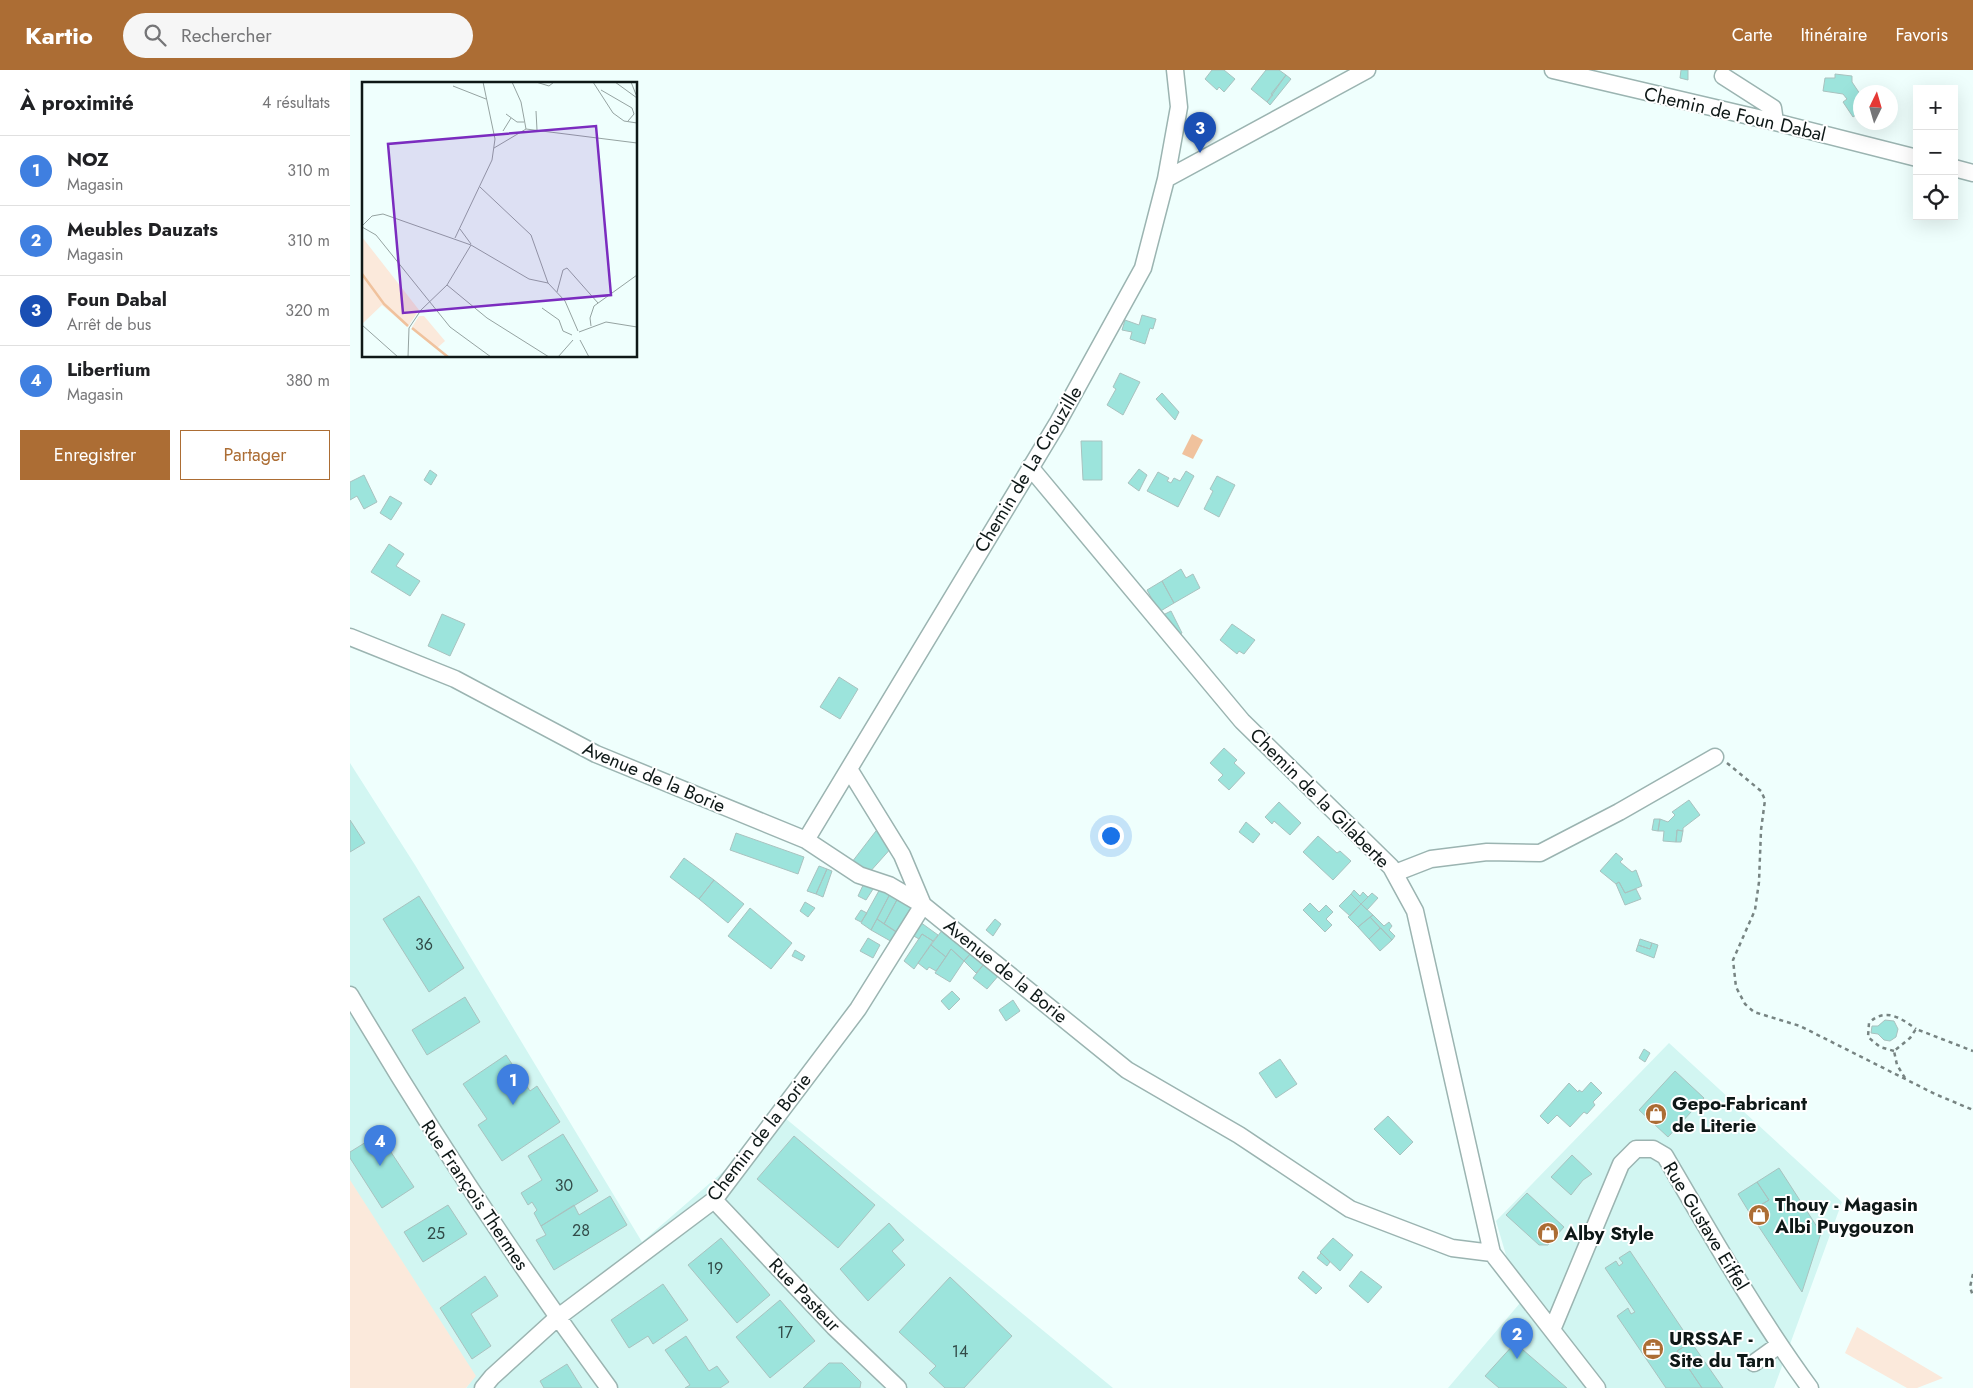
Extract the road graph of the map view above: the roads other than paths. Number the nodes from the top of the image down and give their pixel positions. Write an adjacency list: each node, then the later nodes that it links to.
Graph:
1 (1175, 70): 9 (street, Chemin de La Crouzille)
2 (1367, 70): 9 (street)
3 (1553, 70): 5 (street, Chemin de Foun Dabal)
4 (1722, 76): 5 (street)
5 (1775, 122): 6 (street, Chemin de Foun Dabal)
6 (1913, 157)
7 (1958, 169): 8 (street)
8 (1973, 173)
9 (1166, 179): 10 (street, Chemin de La Crouzille)
10 (1030, 467): 13 (street, Chemin de La Crouzille); 15 (street, Chemin de la Gilaberte)
11 (350, 637): 14 (street, Avenue de la Borie)
12 (1715, 757): 15 (street)
13 (849, 769): 14 (street, Chemin de La Crouzille); 16 (street)
14 (806, 840): 16 (street, Avenue de la Borie)
15 (1395, 873): 19 (street, Chemin de la Gilaberte)
16 (923, 904): 18 (street, Chemin de la Borie); 19 (street, Avenue de la Borie)
17 (350, 995): 20 (street, Rue François Thermes)
18 (714, 1200): 20 (street, Chemin de la Borie); 26 (street, Rue Pasteur)
19 (1492, 1253): 21 (street)
20 (557, 1318): 24 (street, Chemin de la Borie); 25 (street, Rue François Thermes)
21 (1552, 1330): 22 (street, Rue Gustave Eiffel); 27 (street)
22 (1779, 1346): 23 (street); 28 (street, Rue Gustave Eiffel)
23 (1754, 1363)
24 (484, 1388)
25 (610, 1388)
26 (898, 1388)
27 (1597, 1388)
28 (1810, 1388)

